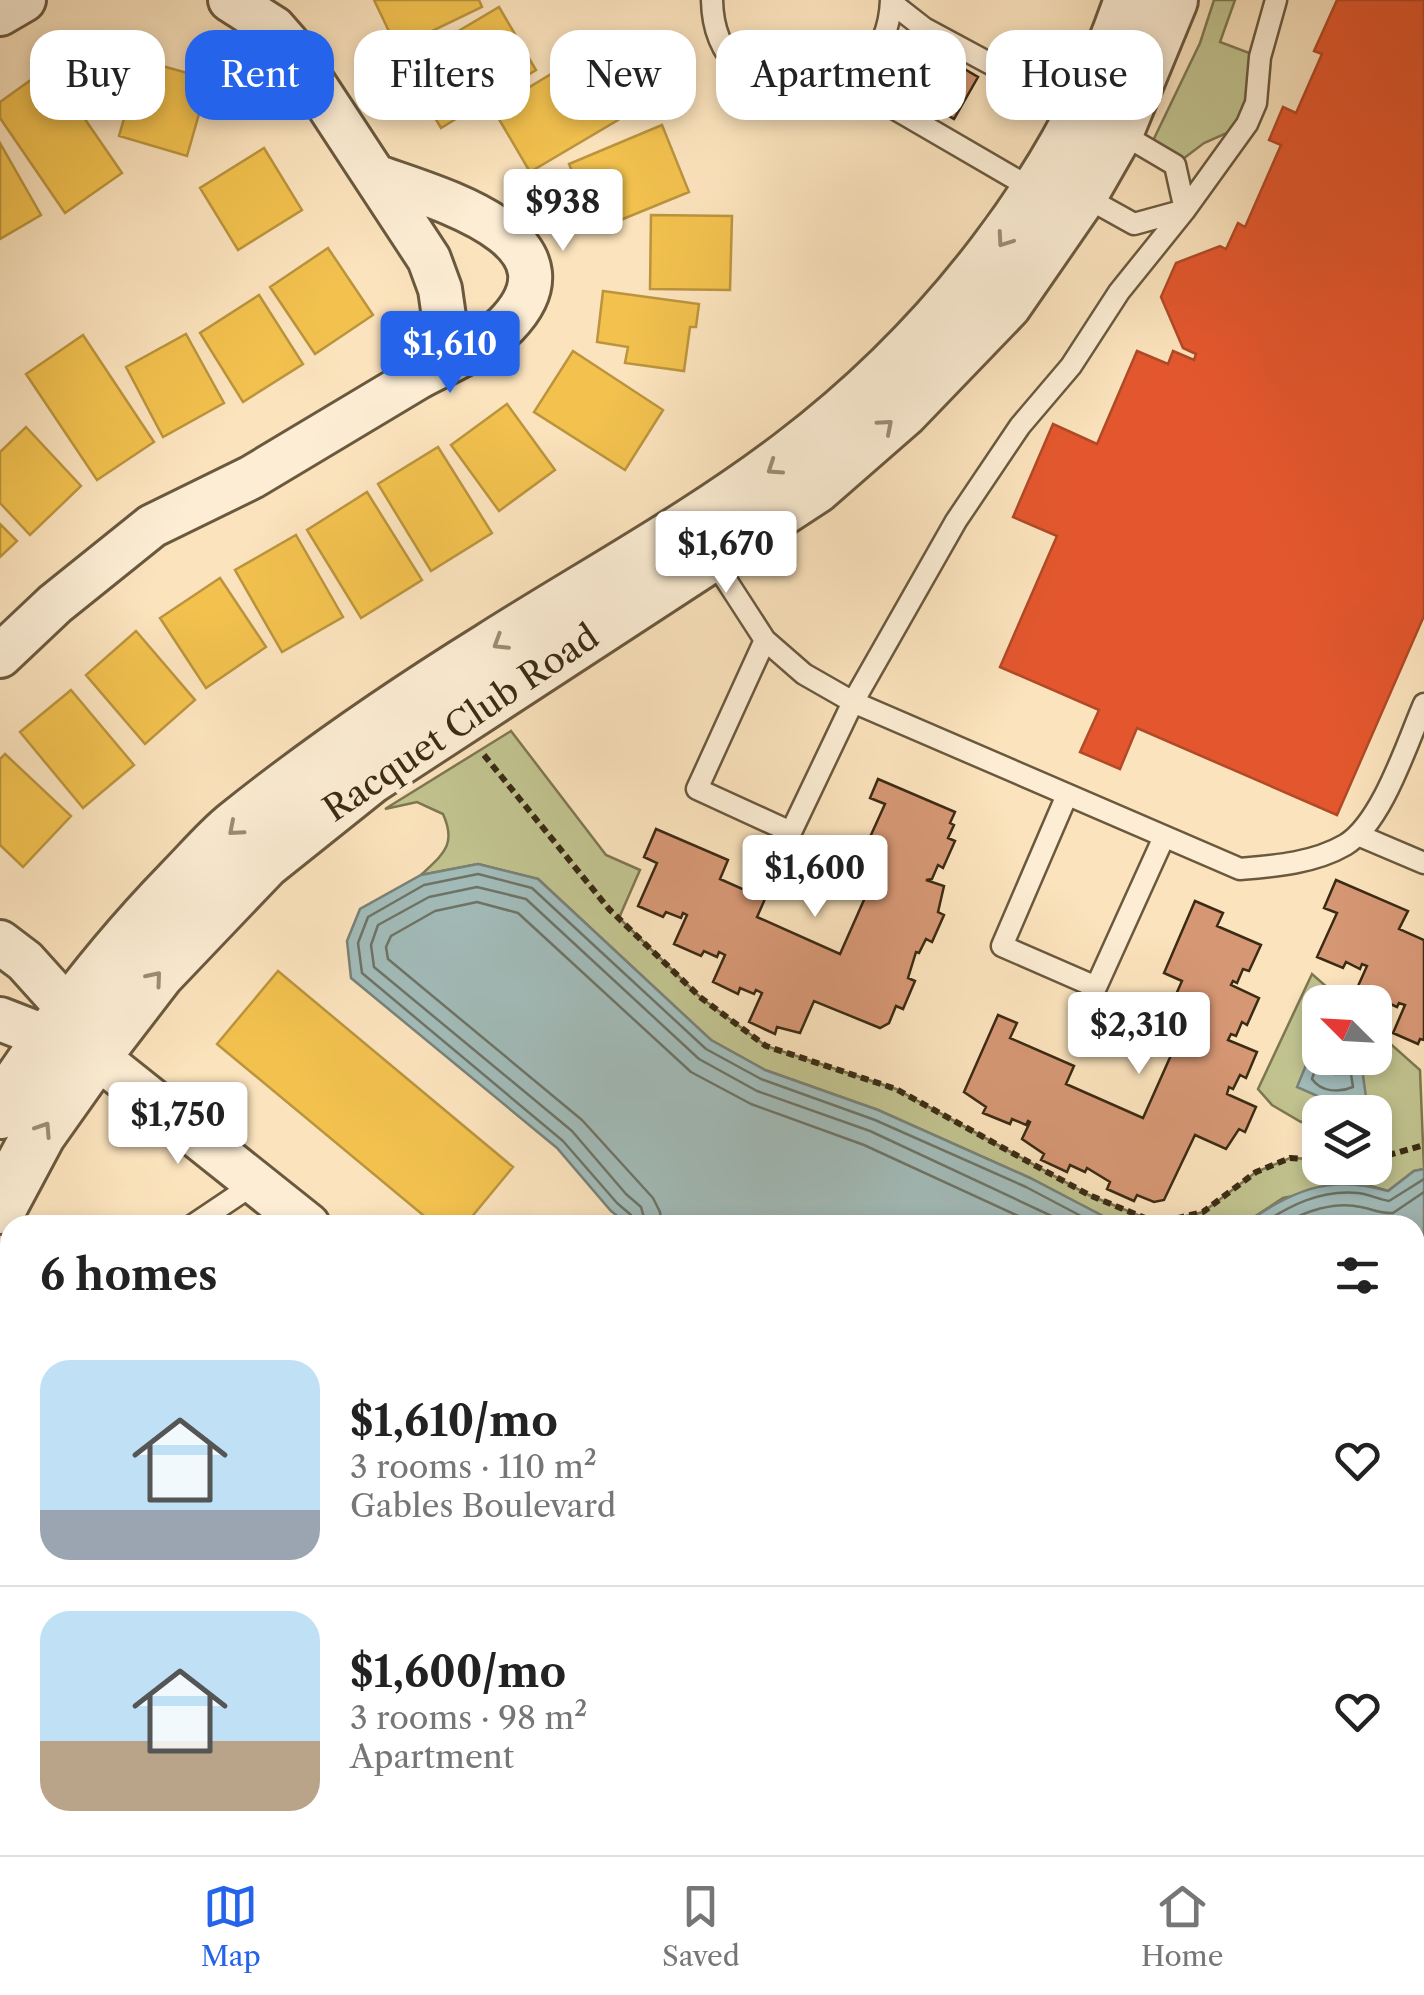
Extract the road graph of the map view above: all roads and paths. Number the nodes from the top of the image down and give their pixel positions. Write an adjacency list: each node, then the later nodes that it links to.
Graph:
1 (24, 0): 8 (street)
2 (230, 0): 13 (street)
3 (712, 0): 10 (lane)
4 (1131, 0): 12 (street, Racquet Club Road)
5 (1171, 0): 12 (street, Racquet Club Road)
6 (1276, 0): 15 (lane)
7 (891, 2): 9 (lane); 12 (lane)
8 (0, 14)
9 (887, 30)
10 (716, 31)
11 (921, 120): 14 (lane)
12 (1100, 122): 14 (street, Racquet Club Road); 15 (lane)
13 (376, 176): 16 (street); 16 (street)
14 (1059, 193): 15 (lane); 17 (street, Racquet Club Road)
15 (1186, 210): 20 (lane)
16 (419, 378): 19 (street)
17 (699, 541): 18 (lane); 28 (street, Racquet Club Road)
18 (765, 640): 20 (lane); 20 (lane)
19 (0, 656)
20 (853, 702): 23 (lane)
21 (1424, 704): 24 (lane)
22 (480, 750): 37 (path)
23 (1066, 794): 25 (lane); 25 (lane)
24 (1358, 834): 25 (lane); 26 (lane)
25 (1164, 836)
26 (1424, 863)
27 (0, 942): 28 (street)
28 (53, 1031): 29 (street, Racquet Club Road); 33 (street); 34 (street, Racquet Club Road, one-way to 28)
29 (0, 1112)
30 (1424, 1145): 31 (path)
31 (1392, 1154)
32 (1302, 1159): 38 (path)
33 (257, 1182): 35 (lane); 36 (street)
34 (0, 1207)
35 (208, 1215)
36 (296, 1215)
37 (1138, 1215)
38 (1190, 1215)

